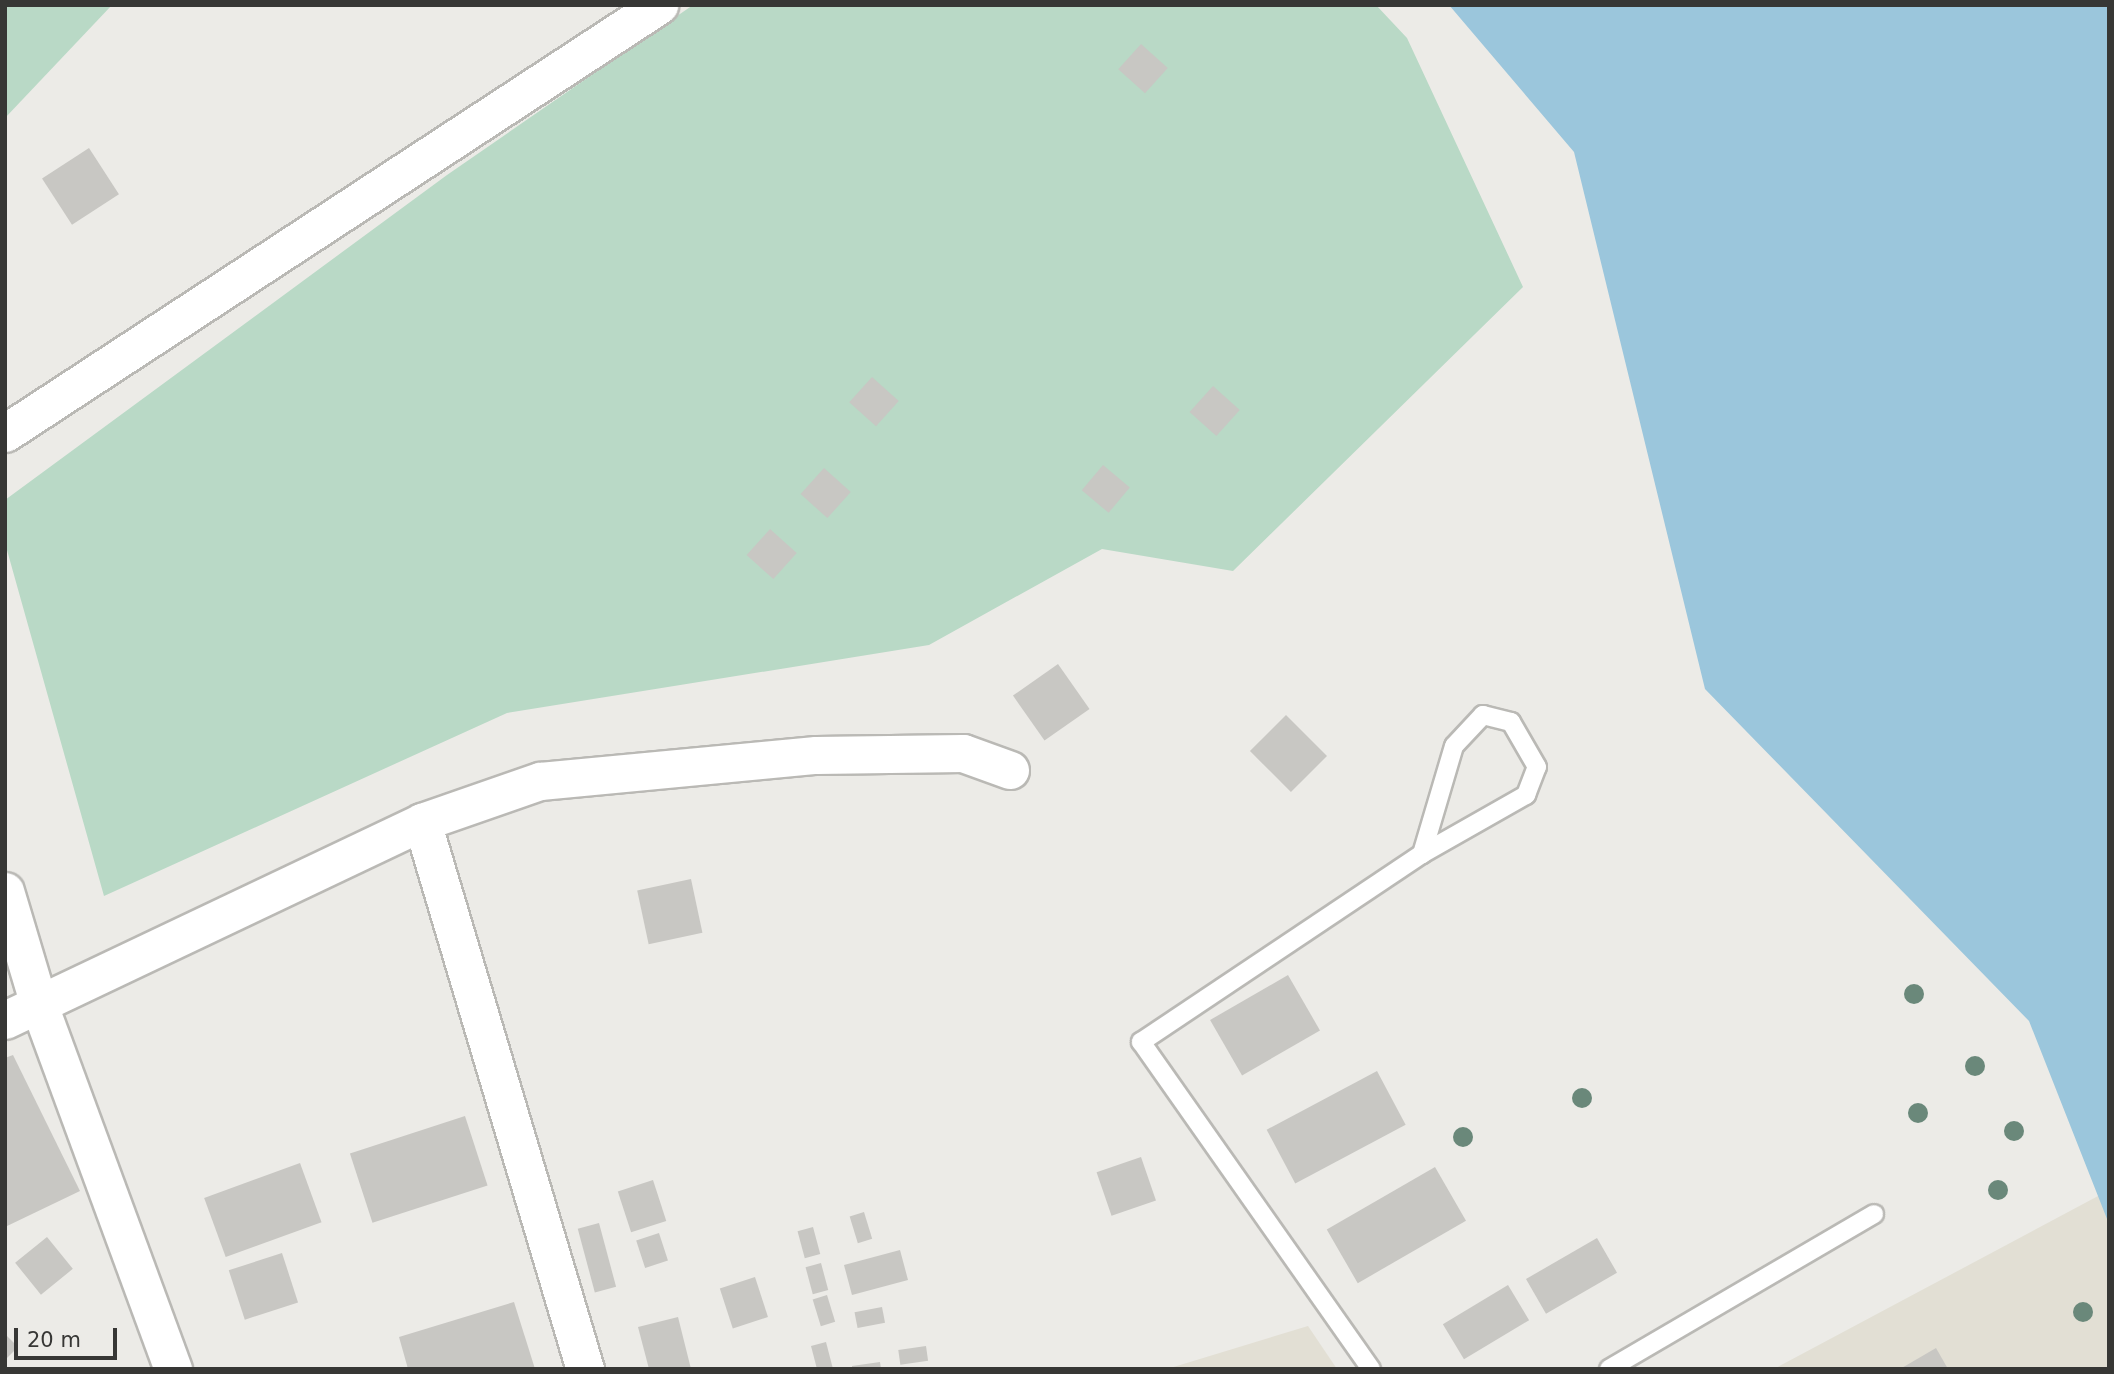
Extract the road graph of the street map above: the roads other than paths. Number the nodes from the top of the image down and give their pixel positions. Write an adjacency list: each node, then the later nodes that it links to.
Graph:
1 (659, 5): 2 (street)
2 (5, 433)
3 (1010, 770): 4 (street)
4 (422, 822): 7 (street); 11 (street)
5 (1422, 853): 5 (lane); 12 (lane)
6 (5, 891): 7 (street)
7 (39, 1005): 8 (street); 10 (street)
8 (5, 1020)
9 (1874, 1214): 13 (lane)
10 (173, 1369)
11 (585, 1369)
12 (1371, 1369)
13 (1609, 1369)

